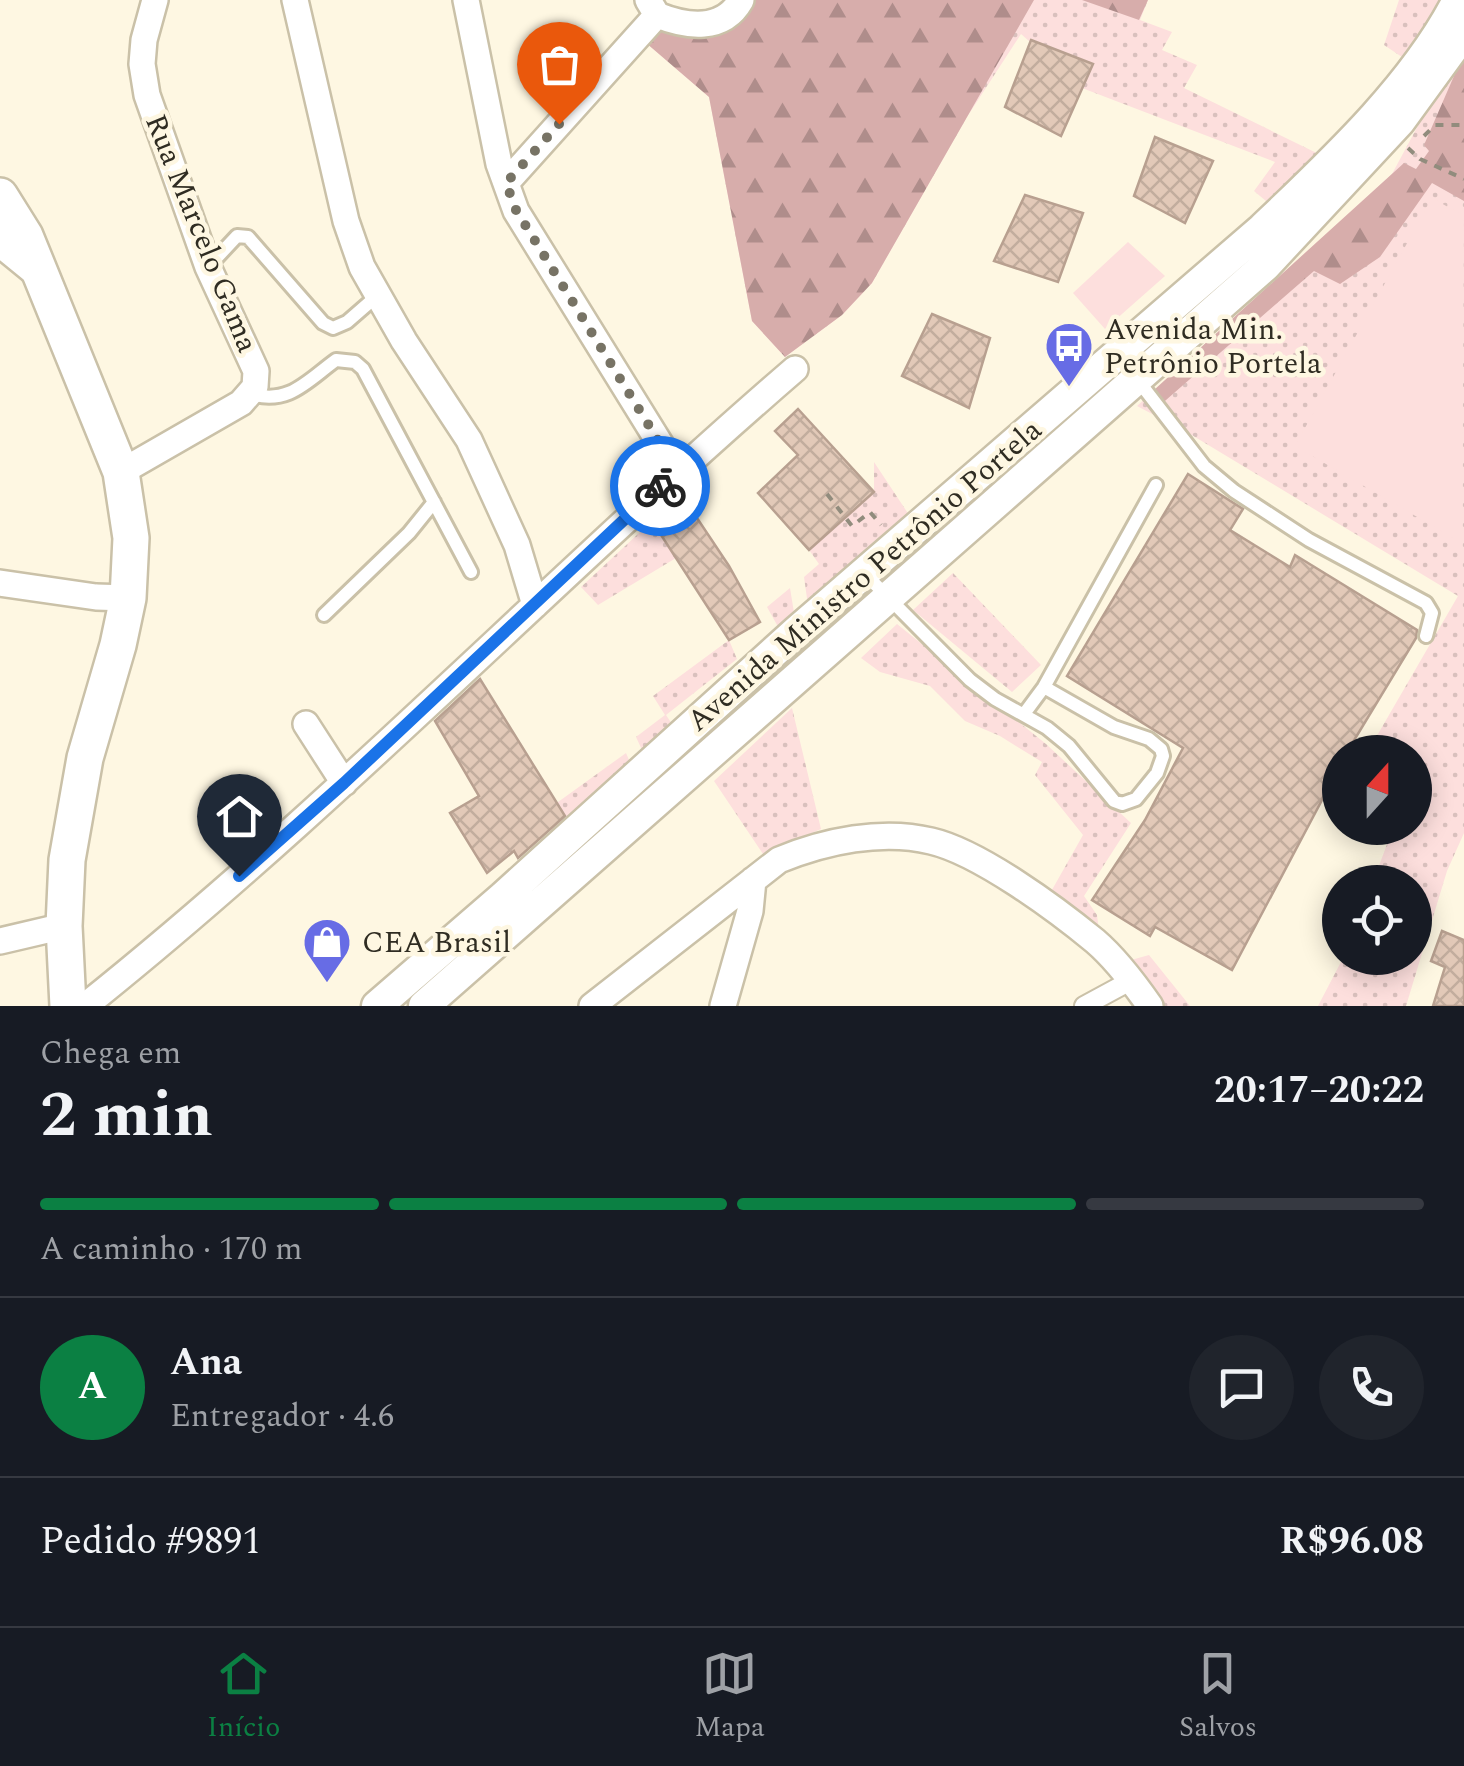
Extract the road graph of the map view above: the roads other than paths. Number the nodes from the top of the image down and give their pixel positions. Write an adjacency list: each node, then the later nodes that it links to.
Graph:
1 (155, 0): 11 (street, Rua Marcelo Gama)
2 (295, 0): 13 (street)
3 (466, 0): 8 (street)
4 (741, 0): 6 (street)
5 (1458, 0): 14 (street, Avenida Ministro Petrônio Portela)
6 (652, 8): 8 (street)
7 (1464, 33): 16 (street, Avenida Ministro Petrônio Portela)
8 (506, 183): 18 (street)
9 (0, 196): 12 (main road)
10 (0, 242): 12 (street)
11 (208, 267): 13 (lane); 17 (street, Rua Marcelo Gama)
12 (38, 272): 19 (main road)
13 (378, 295): 27 (street)
14 (1114, 357): 16 (lane); 23 (street, Avenida Ministro Petrônio Portela)
15 (795, 369): 18 (street)
16 (1138, 380): 26 (street, Avenida Ministro Petrônio Portela); 29 (lane)
17 (246, 398): 19 (street); 21 (lane)
18 (677, 471): 27 (street)
19 (121, 472): 25 (main road)
20 (1156, 485): 30 (lane)
21 (434, 502): 22 (lane); 28 (lane)
22 (471, 572)
23 (864, 573): 26 (lane); 40 (street, Avenida Ministro Petrônio Portela)
24 (0, 582): 25 (street)
25 (128, 598): 35 (main road)
26 (889, 599): 31 (lane); 41 (street, Avenida Ministro Petrônio Portela)
27 (535, 606): 33 (street)
28 (324, 615)
29 (1426, 636)
30 (1044, 687): 31 (lane); 31 (lane)
31 (1024, 714)
32 (306, 724): 33 (street)
33 (344, 783): 39 (street)
34 (753, 880): 37 (street); 42 (street); 43 (street)
35 (64, 926): 36 (street); 38 (main road)
36 (0, 941)
37 (1132, 980): 44 (street); 45 (street)
38 (68, 1006)
39 (85, 1006)
40 (377, 1006)
41 (424, 1006)
42 (592, 1006)
43 (723, 1006)
44 (1084, 1006)
45 (1150, 1006)

